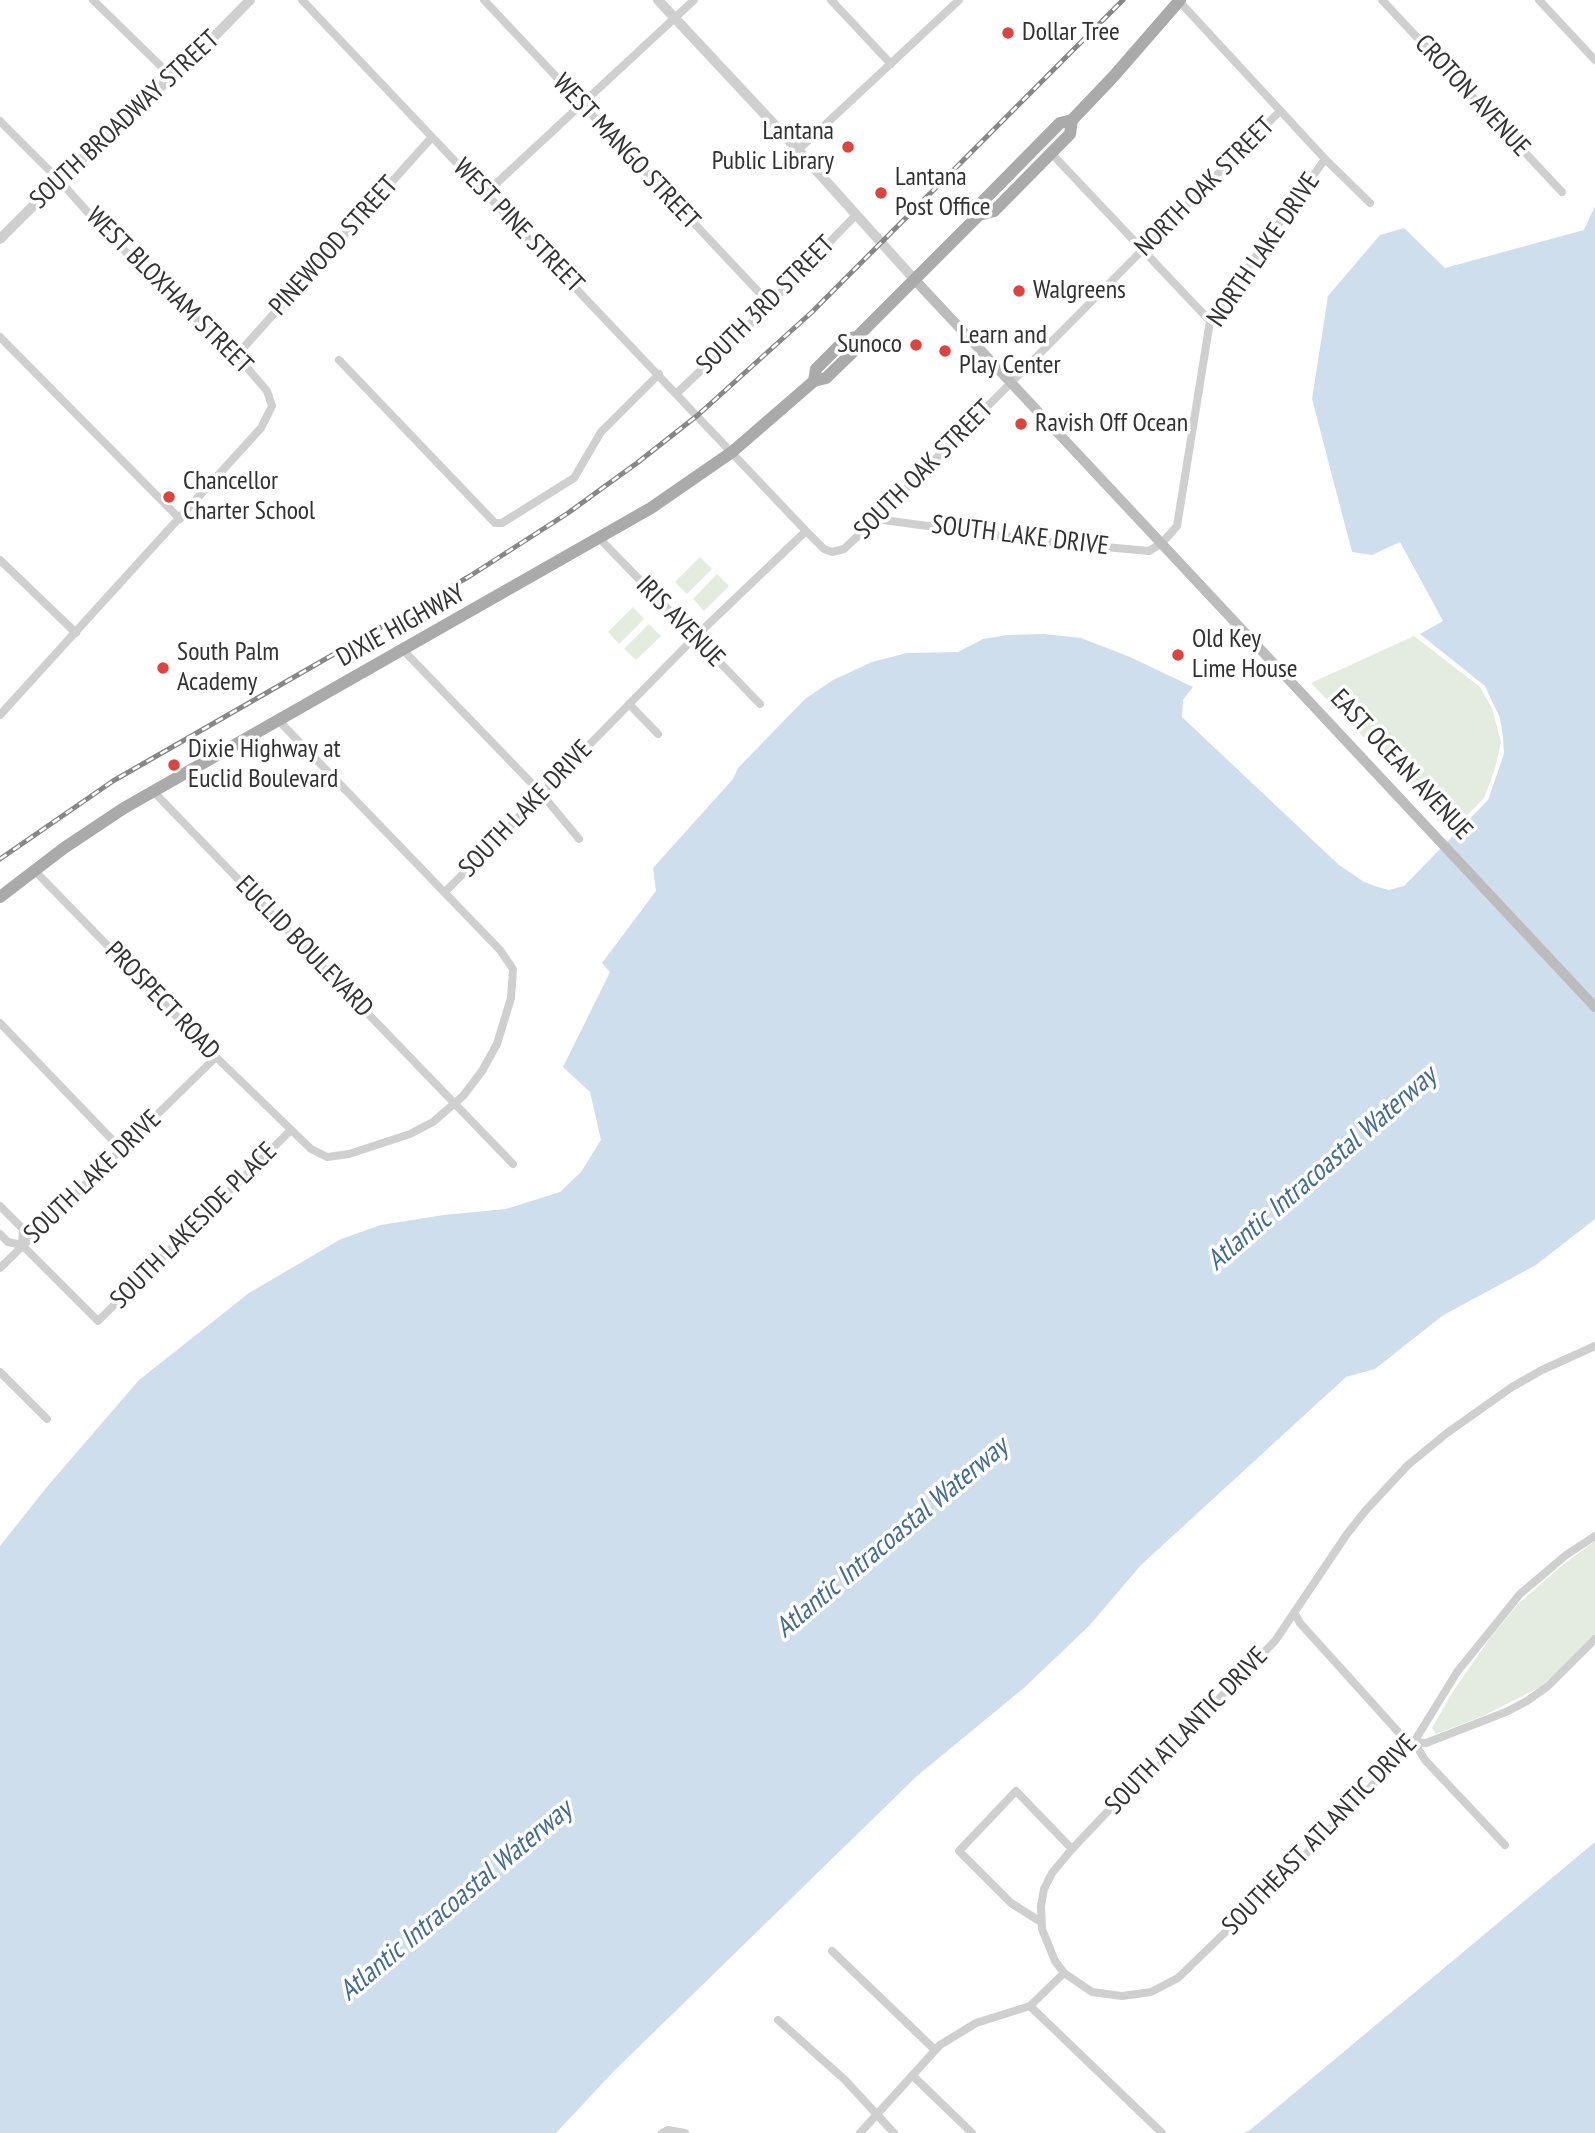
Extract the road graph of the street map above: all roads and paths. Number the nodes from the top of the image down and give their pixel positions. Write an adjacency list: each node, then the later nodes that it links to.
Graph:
1 (93, 0): 15 (street)
2 (250, 0): 15 (street, SOUTH BROADWAY STREET)
3 (302, 0): 20 (street, WEST PINE STREET)
4 (484, 0): 16 (street, WEST MANGO STREET)
5 (657, 0): 12 (street)
6 (694, 0): 12 (street)
7 (831, 0): 14 (street)
8 (959, 0): 14 (street)
9 (1179, 0): 17 (street); 18 (main road, DIXIE HIGHWAY)
10 (1382, 0): 26 (street, CROTON AVENUE)
11 (1539, 0): 13 (street)
12 (674, 18): 16 (street); 21 (street)
13 (1595, 60)
14 (891, 64): 21 (street)
15 (171, 76): 24 (street, SOUTH BROADWAY STREET)
16 (582, 105): 25 (street); 33 (street, WEST MANGO STREET)
17 (1280, 111): 23 (street); 31 (street, NORTH OAK STREET)
18 (1072, 120): 22 (main road, DIXIE HIGHWAY); 28 (main road, DIXIE HIGHWAY)
19 (0, 121): 24 (street, WEST BLOXHAM STREET)
20 (432, 137): 25 (street, WEST PINE STREET); 36 (street, PINEWOOD STREET)
21 (798, 150): 29 (street)
22 (1051, 153): 28 (main road, DIXIE HIGHWAY); 31 (street)
23 (1325, 159): 27 (street); 34 (street, NORTH LAKE DRIVE)
24 (59, 180): 30 (street, SOUTH BROADWAY STREET); 36 (street, WEST BLOXHAM STREET)
25 (487, 192): 38 (street, WEST PINE STREET)
26 (1562, 192)
27 (1370, 203)
28 (979, 215): 32 (main road, DIXIE HIGHWAY)
29 (855, 216): 32 (street); 33 (street, SOUTH 3RD STREET)
30 (0, 239)
31 (1142, 250): 34 (street); 39 (street, NORTH OAK STREET)
32 (914, 279): 39 (main road, EAST OCEAN AVENUE); 41 (main road, DIXIE HIGHWAY)
33 (770, 303): 40 (street, SOUTH 3RD STREET)
34 (1210, 321): 46 (street, NORTH LAKE DRIVE)
35 (0, 337): 42 (street)
36 (236, 356): 42 (street, WEST BLOXHAM STREET)
37 (339, 360): 38 (street, SOUTH 3RD STREET)
38 (659, 374): 40 (street, WEST PINE STREET)
39 (1012, 382): 43 (street, SOUTH OAK STREET); 46 (main road, EAST OCEAN AVENUE)
40 (677, 393): 41 (street, WEST PINE STREET)
41 (732, 452): 44 (street, WEST PINE STREET); 45 (main road, DIXIE HIGHWAY)
42 (180, 519): 48 (street)
43 (876, 519): 44 (street, SOUTH OAK STREET); 46 (street, SOUTH LAKE DRIVE)
44 (806, 531): 49 (street, SOUTH LAKE DRIVE)
45 (600, 539): 49 (street, IRIS AVENUE); 50 (main road, DIXIE HIGHWAY)
46 (1161, 543): 62 (main road, EAST OCEAN AVENUE)
47 (0, 560): 48 (street)
48 (76, 633): 53 (street)
49 (695, 637): 51 (street, SOUTH LAKE DRIVE); 52 (street, IRIS AVENUE)
50 (404, 651): 54 (main road, DIXIE HIGHWAY); 57 (street)
51 (629, 704): 55 (street); 57 (street, SOUTH LAKE DRIVE)
52 (760, 704)
53 (0, 715)
54 (279, 721): 56 (main road, DIXIE HIGHWAY); 60 (street)
55 (658, 734)
56 (153, 791): 59 (main road, DIXIE HIGHWAY); 65 (street, EUCLID BOULEVARD)
57 (541, 793): 58 (street); 60 (street, SOUTH LAKE DRIVE)
58 (579, 839)
59 (34, 870): 61 (main road, DIXIE HIGHWAY); 64 (street, PROSPECT ROAD)
60 (445, 892): 65 (street, SOUTH LAKE DRIVE)
61 (0, 897)
62 (1595, 1007)
63 (0, 1023): 67 (street)
64 (216, 1057): 66 (street, PROSPECT ROAD); 67 (street, SOUTH LAKE DRIVE)
65 (455, 1103): 66 (street, SOUTH LAKE DRIVE); 68 (street, EUCLID BOULEVARD)
66 (291, 1130): 71 (street, SOUTH LAKESIDE PLACE)
67 (121, 1149): 71 (street, SOUTH LAKE DRIVE)
68 (513, 1164)
69 (0, 1206): 71 (street)
70 (0, 1234): 71 (street)
71 (22, 1245): 72 (street, SOUTH LAKE DRIVE)
72 (0, 1268)
73 (1595, 1346): 77 (street, SOUTH ATLANTIC DRIVE)
74 (0, 1372): 75 (street)
75 (47, 1419)
76 (1595, 1536): 79 (street, SOUTHEAST ATLANTIC DRIVE)
77 (1295, 1614): 79 (street); 81 (street, SOUTH ATLANTIC DRIVE)
78 (1595, 1639): 79 (street)
79 (1414, 1742): 80 (street); 84 (street, SOUTHEAST ATLANTIC DRIVE)
80 (1504, 1844)
81 (1072, 1849): 82 (street, SOUTH ATLANTIC DRIVE); 82 (street)
82 (1041, 1922): 84 (street, SOUTH ATLANTIC DRIVE)
83 (832, 1951): 87 (street)
84 (1064, 1973): 85 (street)
85 (1030, 2006): 87 (street); 95 (street)
86 (778, 2020): 89 (street)
87 (934, 2050): 88 (street)
88 (913, 2076): 89 (street); 94 (street)
89 (877, 2114): 92 (street); 93 (street)
90 (662, 2133): 91 (street)
91 (685, 2133)
92 (860, 2133)
93 (894, 2133)
94 (972, 2133)
95 (1162, 2133)

